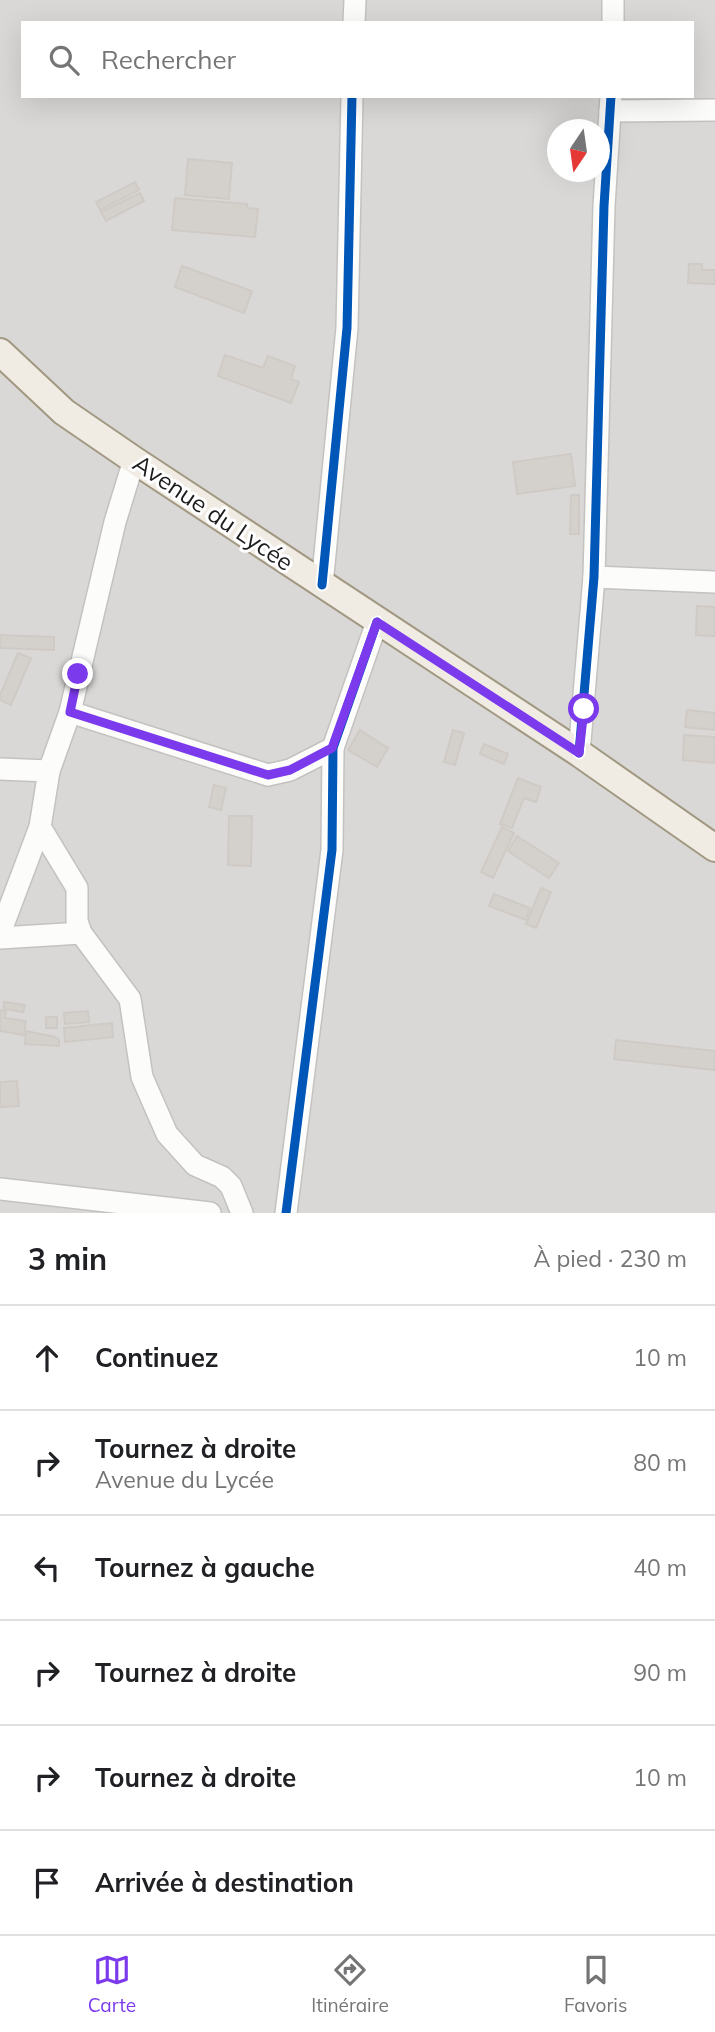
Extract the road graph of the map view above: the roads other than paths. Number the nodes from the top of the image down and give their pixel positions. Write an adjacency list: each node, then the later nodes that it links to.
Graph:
1 (355, 0): 3 (street)
2 (613, 0): 4 (street)
3 (354, 21)
4 (613, 21)
5 (352, 98): 12 (street)
6 (610, 104): 7 (street); 10 (street)
7 (715, 110)
8 (0, 352): 9 (main road, Avenue du Lycée)
9 (134, 460): 12 (main road, Avenue du Lycée); 14 (street)
10 (594, 576): 11 (street); 16 (street)
11 (715, 582)
12 (322, 585): 13 (main road, Avenue du Lycée)
13 (377, 622): 15 (street); 16 (main road, Avenue du Lycée)
14 (70, 712): 15 (street); 18 (street)
15 (332, 748): 27 (street)
16 (579, 753): 20 (main road, Avenue du Lycée)
17 (0, 769): 18 (street)
18 (49, 771): 19 (street)
19 (40, 827): 21 (street); 22 (street)
20 (715, 848)
21 (0, 933)
22 (81, 933): 23 (street); 26 (street)
23 (0, 938)
24 (0, 1189): 25 (street)
25 (210, 1213)
26 (242, 1213)
27 (286, 1213)

